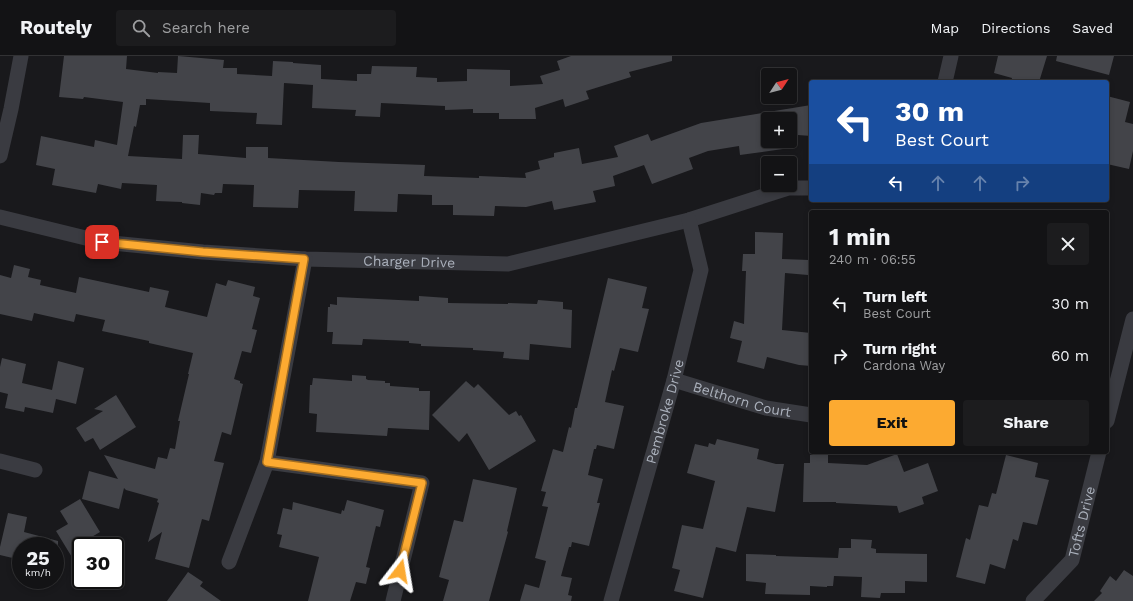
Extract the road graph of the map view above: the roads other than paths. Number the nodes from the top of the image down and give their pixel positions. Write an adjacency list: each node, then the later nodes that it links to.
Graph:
1 (21, 56): 4 (street)
2 (951, 56): 3 (street)
3 (945, 80)
4 (0, 156)
5 (809, 188): 7 (street, Charger Drive)
6 (0, 217): 8 (street, Charger Drive)
7 (689, 220): 8 (street, Charger Drive); 10 (street, Pembroke Drive)
8 (304, 259): 15 (street)
9 (1133, 319): 11 (street)
10 (674, 380): 12 (street, Belthorn Court); 19 (street, Pembroke Drive)
11 (1109, 414)
12 (809, 415)
13 (1098, 454): 20 (street, Tofts Drive)
14 (0, 461): 16 (street)
15 (267, 462): 17 (street); 18 (street)
16 (35, 470)
17 (229, 562)
18 (393, 601)
19 (611, 601)
20 (1033, 601)

